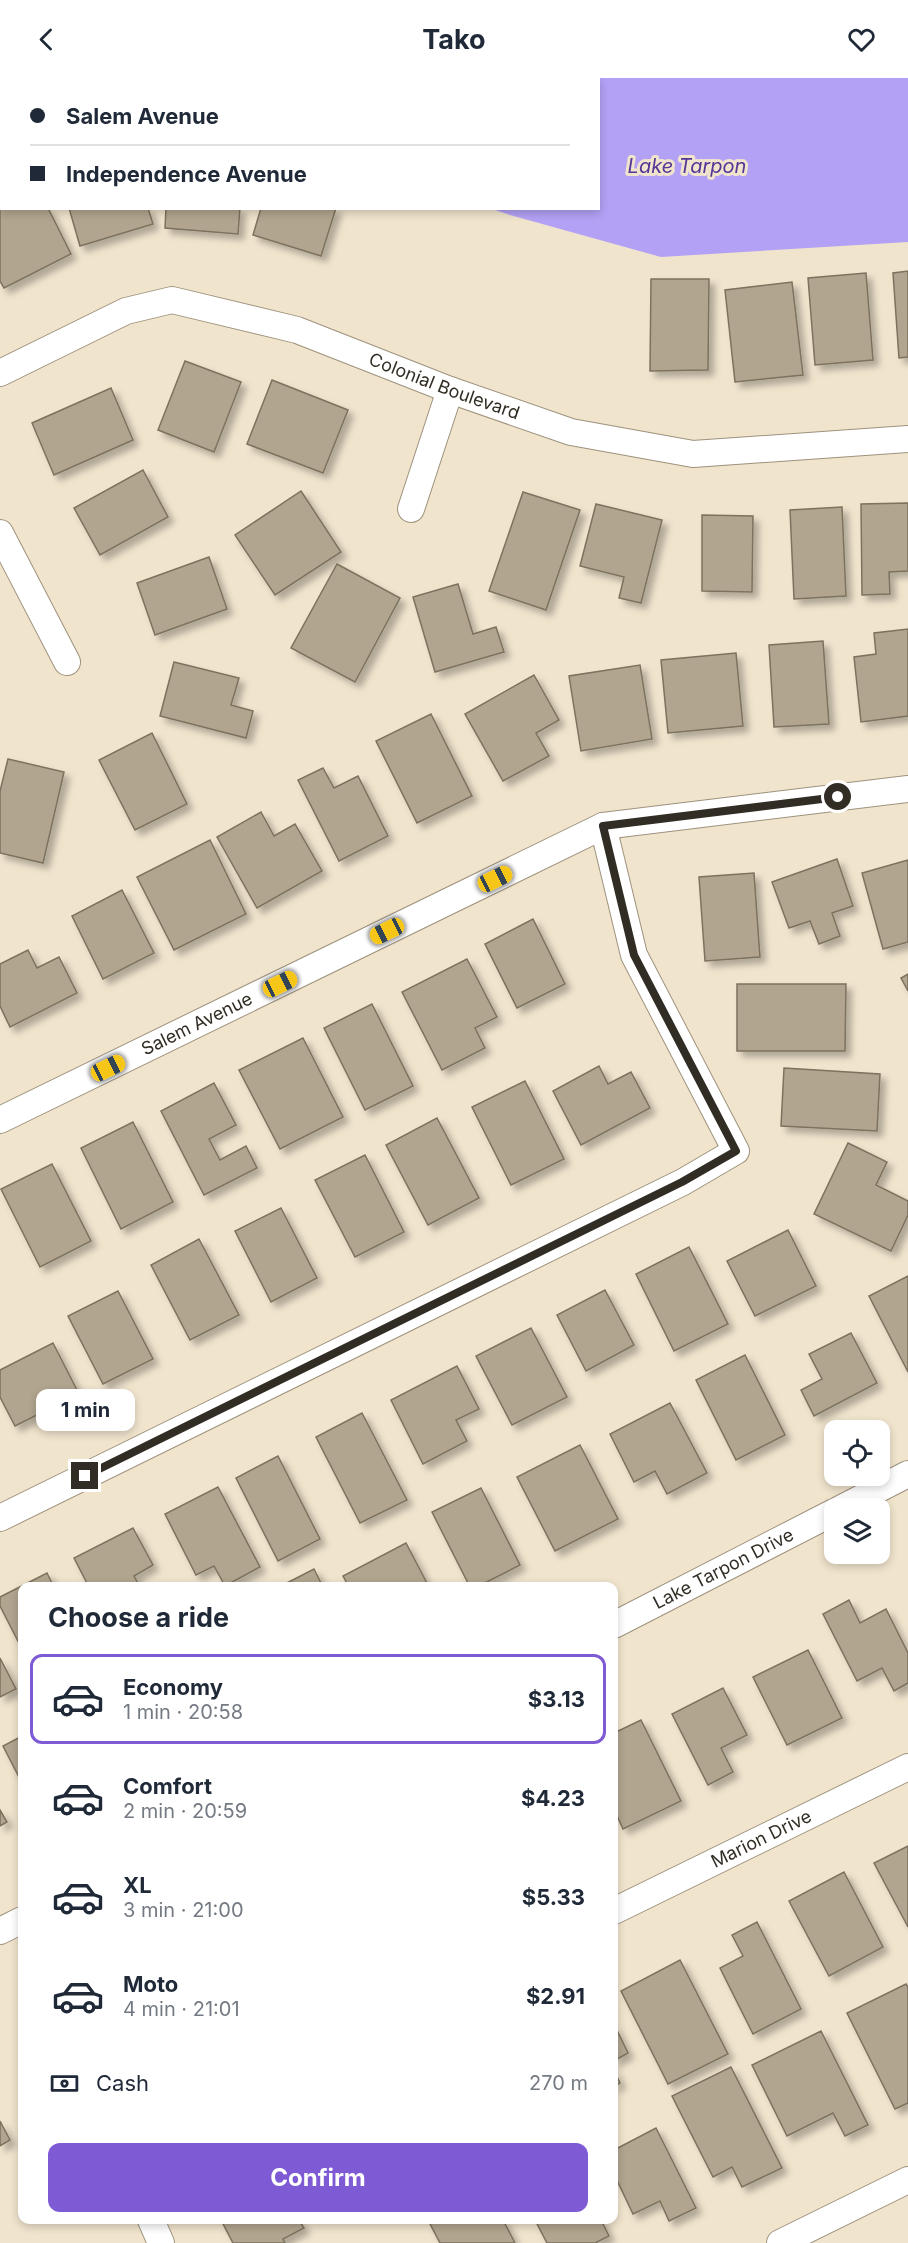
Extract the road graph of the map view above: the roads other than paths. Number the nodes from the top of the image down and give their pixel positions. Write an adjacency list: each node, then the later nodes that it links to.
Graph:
1 (0, 374): 2 (street, Colonial Boulevard)
2 (450, 390): 3 (street, Colonial Boulevard); 4 (street)
3 (908, 439)
4 (411, 509)
5 (0, 533): 6 (street)
6 (67, 662)
7 (908, 789): 8 (street, Salem Avenue)
8 (603, 826): 9 (street, Salem Avenue); 13 (street)
9 (0, 1120)
10 (908, 1474): 11 (street)
11 (861, 1498)
12 (824, 1517): 14 (street, Lake Tarpon Drive)
13 (0, 1518)
14 (618, 1622)
15 (908, 1767): 16 (street, Marion Drive)
16 (618, 1909)
17 (18, 1922): 18 (street)
18 (0, 1931)
19 (908, 2180): 22 (street)
20 (153, 2224): 21 (street)
21 (161, 2243)
22 (780, 2243)

